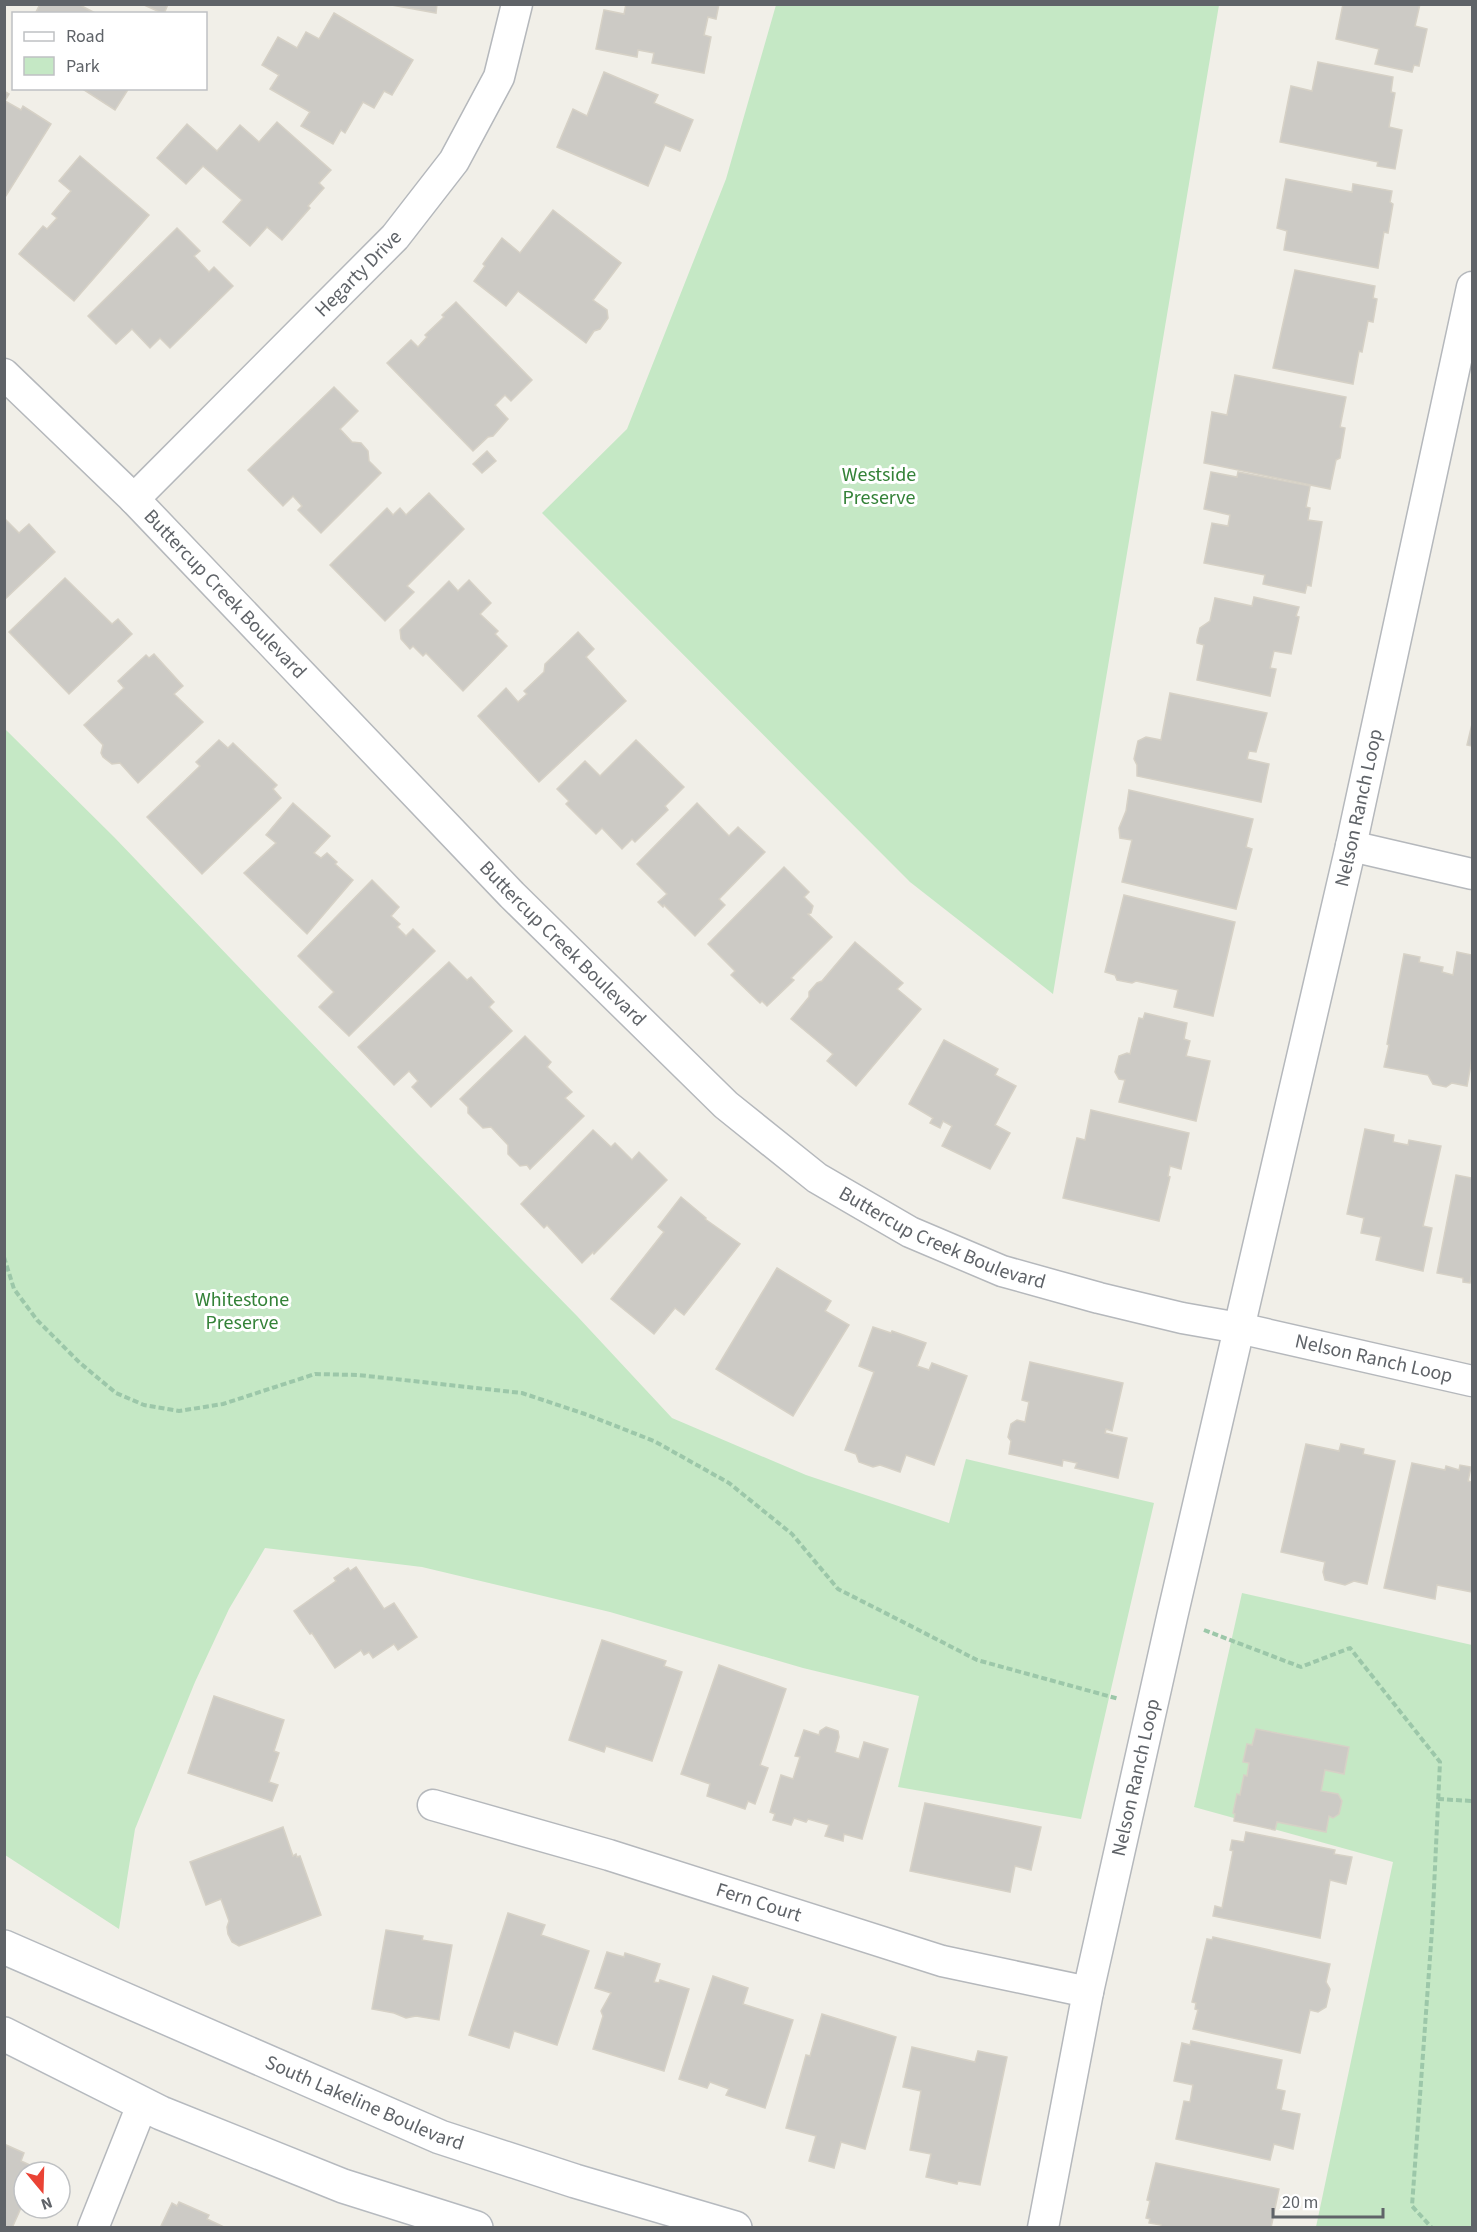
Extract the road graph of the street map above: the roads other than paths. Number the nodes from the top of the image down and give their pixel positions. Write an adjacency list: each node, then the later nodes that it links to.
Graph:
1 (517, 4): 4 (street, Hegarty Drive)
2 (1473, 287): 5 (street, Nelson Ranch Loop)
3 (4, 374): 4 (street, Buttercup Creek Boulevard)
4 (134, 499): 7 (street, Buttercup Creek Boulevard)
5 (1351, 846): 6 (street); 7 (street, Nelson Ranch Loop)
6 (1473, 874)
7 (1239, 1328): 8 (street, Nelson Ranch Loop); 11 (street, Nelson Ranch Loop)
8 (1473, 1381)
9 (433, 1806): 11 (street, Fern Court)
10 (4, 1947): 16 (main road, South Lakeline Boulevard)
11 (1088, 1992): 17 (street, Nelson Ranch Loop)
12 (4, 2034): 13 (main road)
13 (142, 2105): 14 (street); 15 (main road)
14 (93, 2228)
15 (476, 2228)
16 (735, 2228)
17 (1043, 2228)

